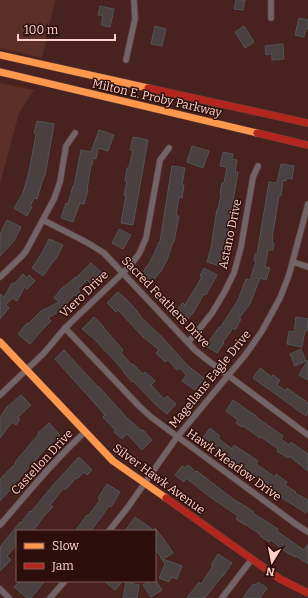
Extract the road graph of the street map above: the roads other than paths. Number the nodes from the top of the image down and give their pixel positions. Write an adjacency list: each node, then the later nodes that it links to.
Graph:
1 (134, 0): 5 (street)
2 (271, 0): 3 (street)
3 (271, 18)
4 (0, 55): 8 (main road, Milton E. Proby Parkway)
5 (126, 60)
6 (0, 72): 11 (main road, Milton E. Proby Parkway)
7 (308, 118): 8 (main road)
8 (295, 120): 9 (main road, Milton E. Proby Parkway)
9 (308, 123)
10 (75, 133): 15 (street)
11 (308, 145)
12 (169, 148): 18 (street, Viero Drive)
13 (258, 166): 22 (street, Astano Drive)
14 (308, 204): 16 (street, Magellans Eagle Drive)
15 (43, 220): 18 (street, Sacred Feathers Drive); 19 (street)
16 (293, 262): 17 (street); 24 (street, Magellans Eagle Drive)
17 (308, 267)
18 (123, 273): 20 (street, Viero Drive); 22 (street, Sacred Feathers Drive)
19 (0, 277)
20 (65, 328): 23 (street, Viero Drive); 28 (street, Hawk Meadow Drive)
21 (0, 342): 23 (main road, Silver Hawk Avenue)
22 (188, 342): 24 (street, Sacred Feathers Drive)
23 (27, 370): 25 (street, Viero Drive); 26 (main road, Silver Hawk Avenue)
24 (228, 376): 27 (street, Sacred Feathers Drive); 28 (street, Magellans Eagle Drive)
25 (0, 395)
26 (85, 432): 29 (main road, Silver Hawk Avenue); 30 (street, Castellon Drive)
27 (308, 435)
28 (177, 437): 29 (street, Magellans Eagle Drive); 32 (street, Hawk Meadow Drive)
29 (146, 483): 31 (street, Magellans Eagle Drive); 33 (main road, Silver Hawk Avenue)
30 (0, 525)
31 (110, 530)
32 (308, 532)
33 (252, 559): 36 (main road, Silver Hawk Avenue); 39 (street)
34 (64, 582): 38 (street)
35 (0, 589): 37 (street)
36 (308, 593)
37 (9, 598)
38 (50, 598)
39 (222, 598)

